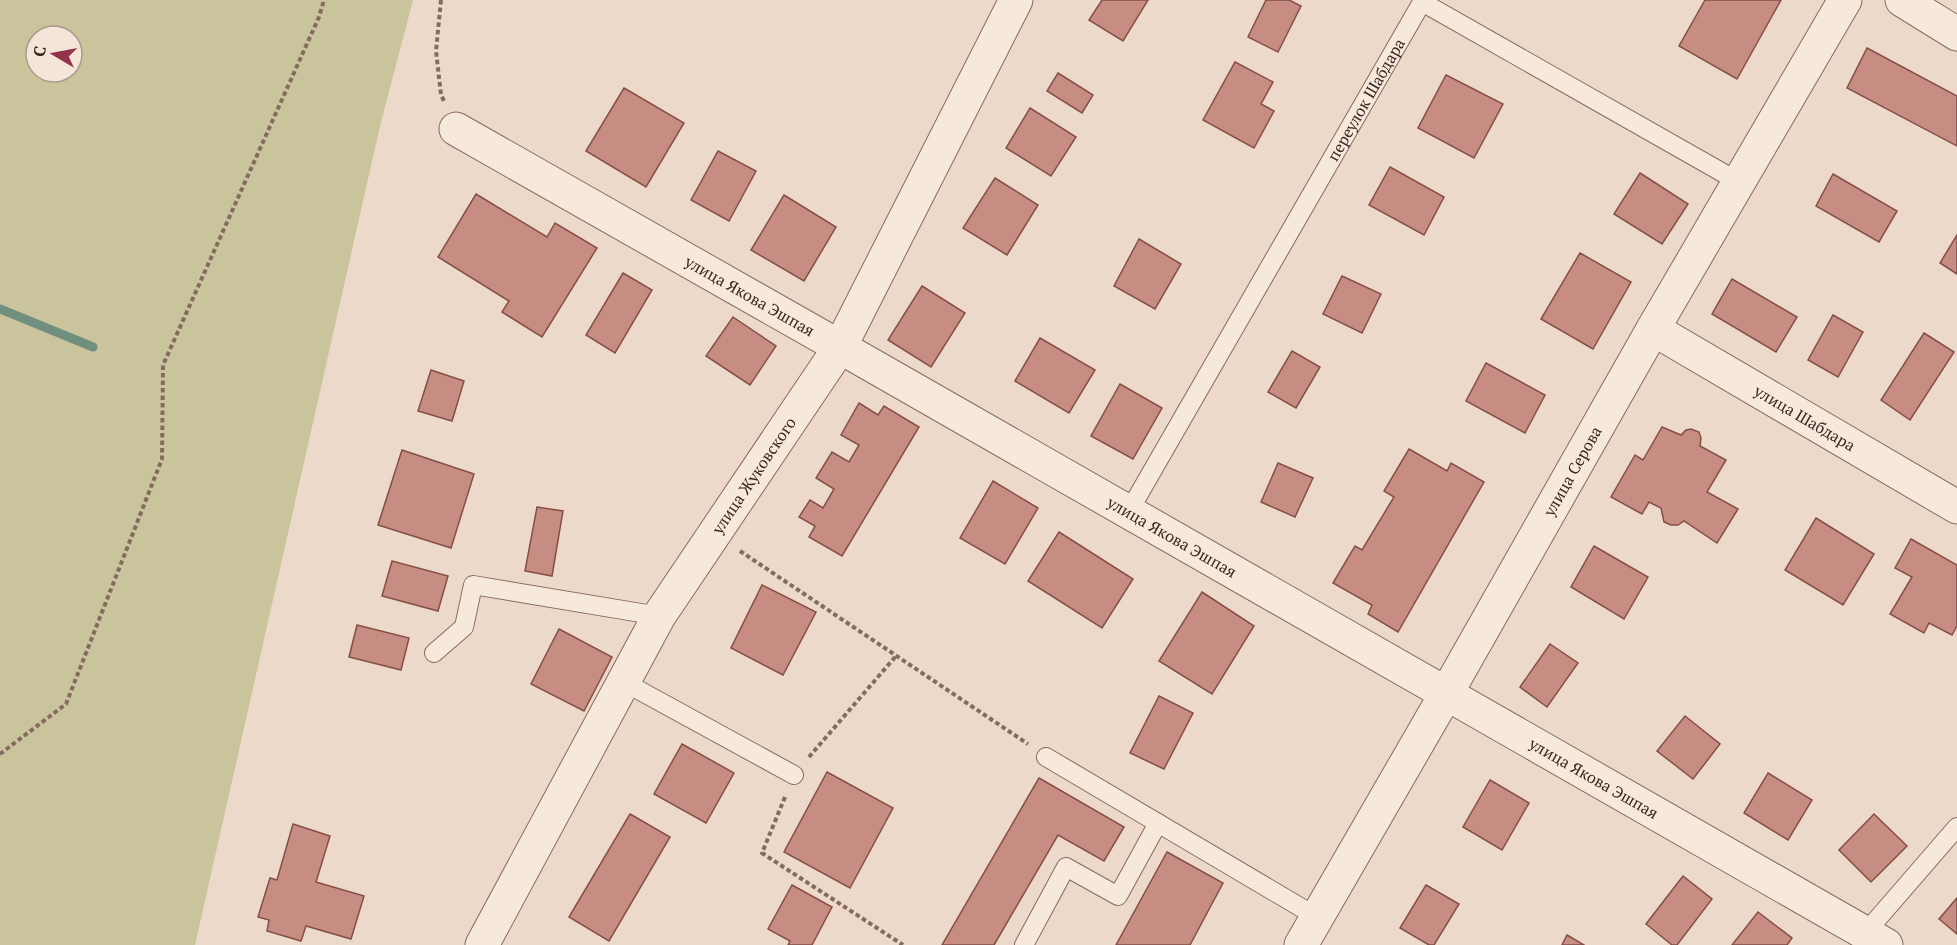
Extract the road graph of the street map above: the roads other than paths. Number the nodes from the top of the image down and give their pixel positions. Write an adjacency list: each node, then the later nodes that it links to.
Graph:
1 (1016, 0): 8 (street, улица Жуковского)
2 (1845, 0): 6 (street, улица Серова)
3 (1902, 0): 4 (street)
4 (1957, 34)
5 (456, 129): 8 (street, улица Якова Эшпая)
6 (1738, 182): 7 (street, улица Серова); 10 (lane, переулок Шабдара)
7 (1653, 329): 9 (street, улица Шабдара); 14 (street, улица Серова)
8 (840, 347): 10 (street, улица Якова Эшпая); 11 (street, улица Жуковского)
9 (1957, 507)
10 (1128, 513): 14 (street, улица Якова Эшпая)
11 (659, 616): 12 (lane); 13 (street, улица Жуковского)
12 (434, 653)
13 (624, 682): 16 (lane); 21 (street, улица Жуковского)
14 (1446, 694): 19 (street, улица Серова); 20 (street, улица Якова Эшпая)
15 (1046, 757): 17 (lane)
16 (794, 775)
17 (1158, 823): 19 (lane); 22 (lane)
18 (1957, 827): 20 (lane)
19 (1317, 917): 23 (street, улица Серова)
20 (1868, 941)
21 (482, 945)
22 (1023, 945)
23 (1301, 945)

